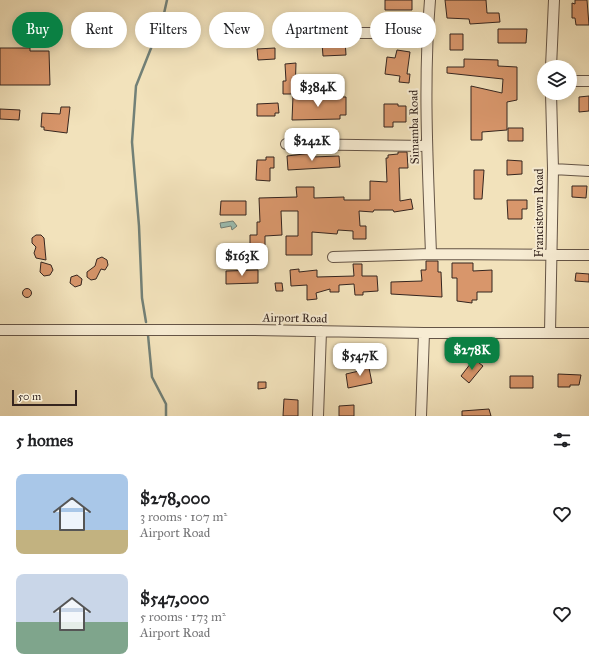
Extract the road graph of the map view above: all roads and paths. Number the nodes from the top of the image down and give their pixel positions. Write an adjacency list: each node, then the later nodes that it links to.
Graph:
1 (430, 0): 3 (street, Simamba Road)
2 (554, 0): 5 (street)
3 (429, 12)
4 (427, 48): 10 (street, Simamba Road)
5 (551, 60)
6 (577, 81): 7 (street)
7 (589, 81)
8 (551, 100): 11 (street, Francistown Road)
9 (286, 144): 10 (street)
10 (427, 146): 13 (street, Simamba Road)
11 (553, 169): 12 (street); 16 (street, Francistown Road)
12 (589, 171)
13 (431, 254): 15 (street); 16 (street)
14 (589, 255): 16 (street)
15 (333, 256)
16 (552, 256): 20 (street, Francistown Road)
17 (0, 330): 18 (street, Airport Road)
18 (321, 331): 19 (street, Airport Road); 22 (street)
19 (424, 333): 20 (street, Airport Road); 23 (street)
20 (550, 333): 21 (street, Airport Road)
21 (589, 333)
22 (318, 416)
23 (421, 416)

